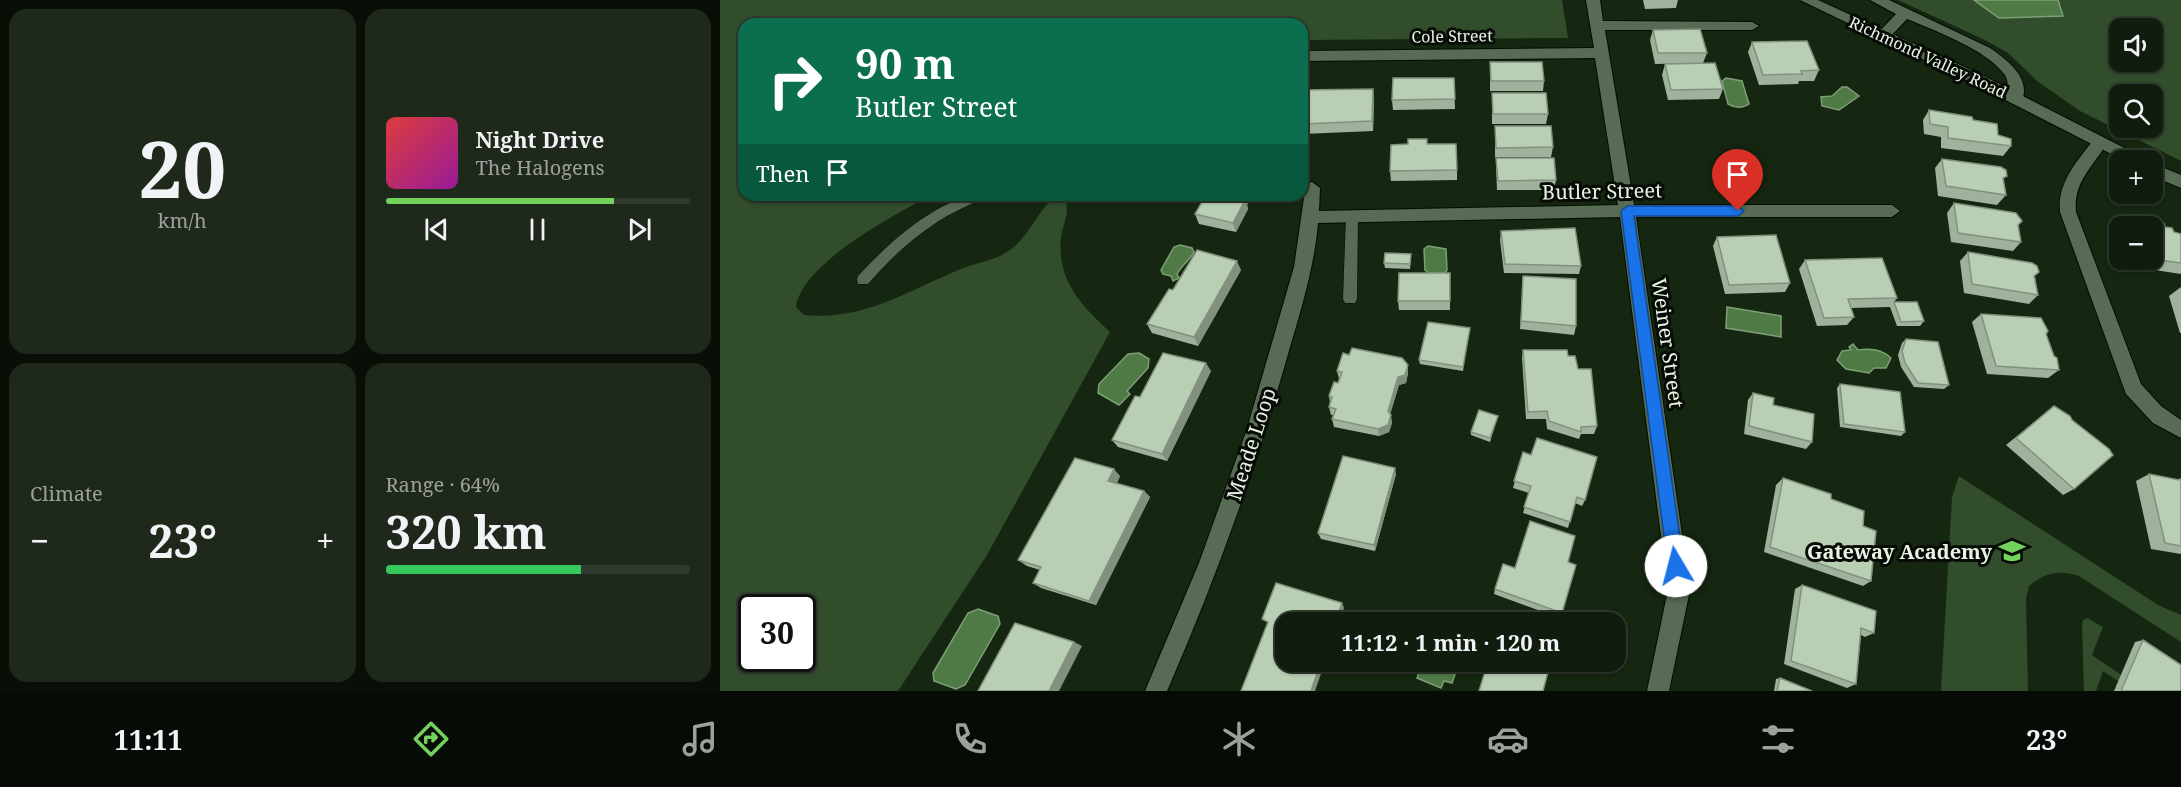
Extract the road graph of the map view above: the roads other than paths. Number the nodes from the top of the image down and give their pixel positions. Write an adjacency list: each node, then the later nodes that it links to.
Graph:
1 (1593, 0): 5 (street, Weiner Street)
2 (1807, 0): 7 (street, Richmond Valley Road)
3 (1877, 0): 4 (street, Richmond Valley Road)
4 (1905, 13): 7 (street); 10 (street, Richmond Valley Road)
5 (1597, 26): 6 (street); 8 (street, Weiner Street)
6 (1752, 26)
7 (1883, 36): 10 (street, Richmond Valley Road)
8 (1602, 53): 9 (street, Cole Street); 17 (street, Weiner Street)
9 (1308, 56)
10 (2016, 99): 11 (street, Richmond Valley Road)
11 (2099, 142): 12 (street, Richmond Valley Road); 23 (street)
12 (2115, 150)
13 (2163, 174): 14 (street)
14 (2181, 182)
15 (1312, 188): 20 (street, Meade Loop)
16 (966, 201): 21 (lane)
17 (1627, 211): 18 (street, Butler Street); 19 (street, Butler Street); 25 (street, Weiner Street)
18 (1892, 211)
19 (1352, 216): 20 (street, Butler Street); 22 (lane)
20 (1313, 218): 24 (street, Meade Loop)
21 (863, 280)
22 (1350, 299)
23 (2181, 429)
24 (1156, 691)
25 (1658, 691)

